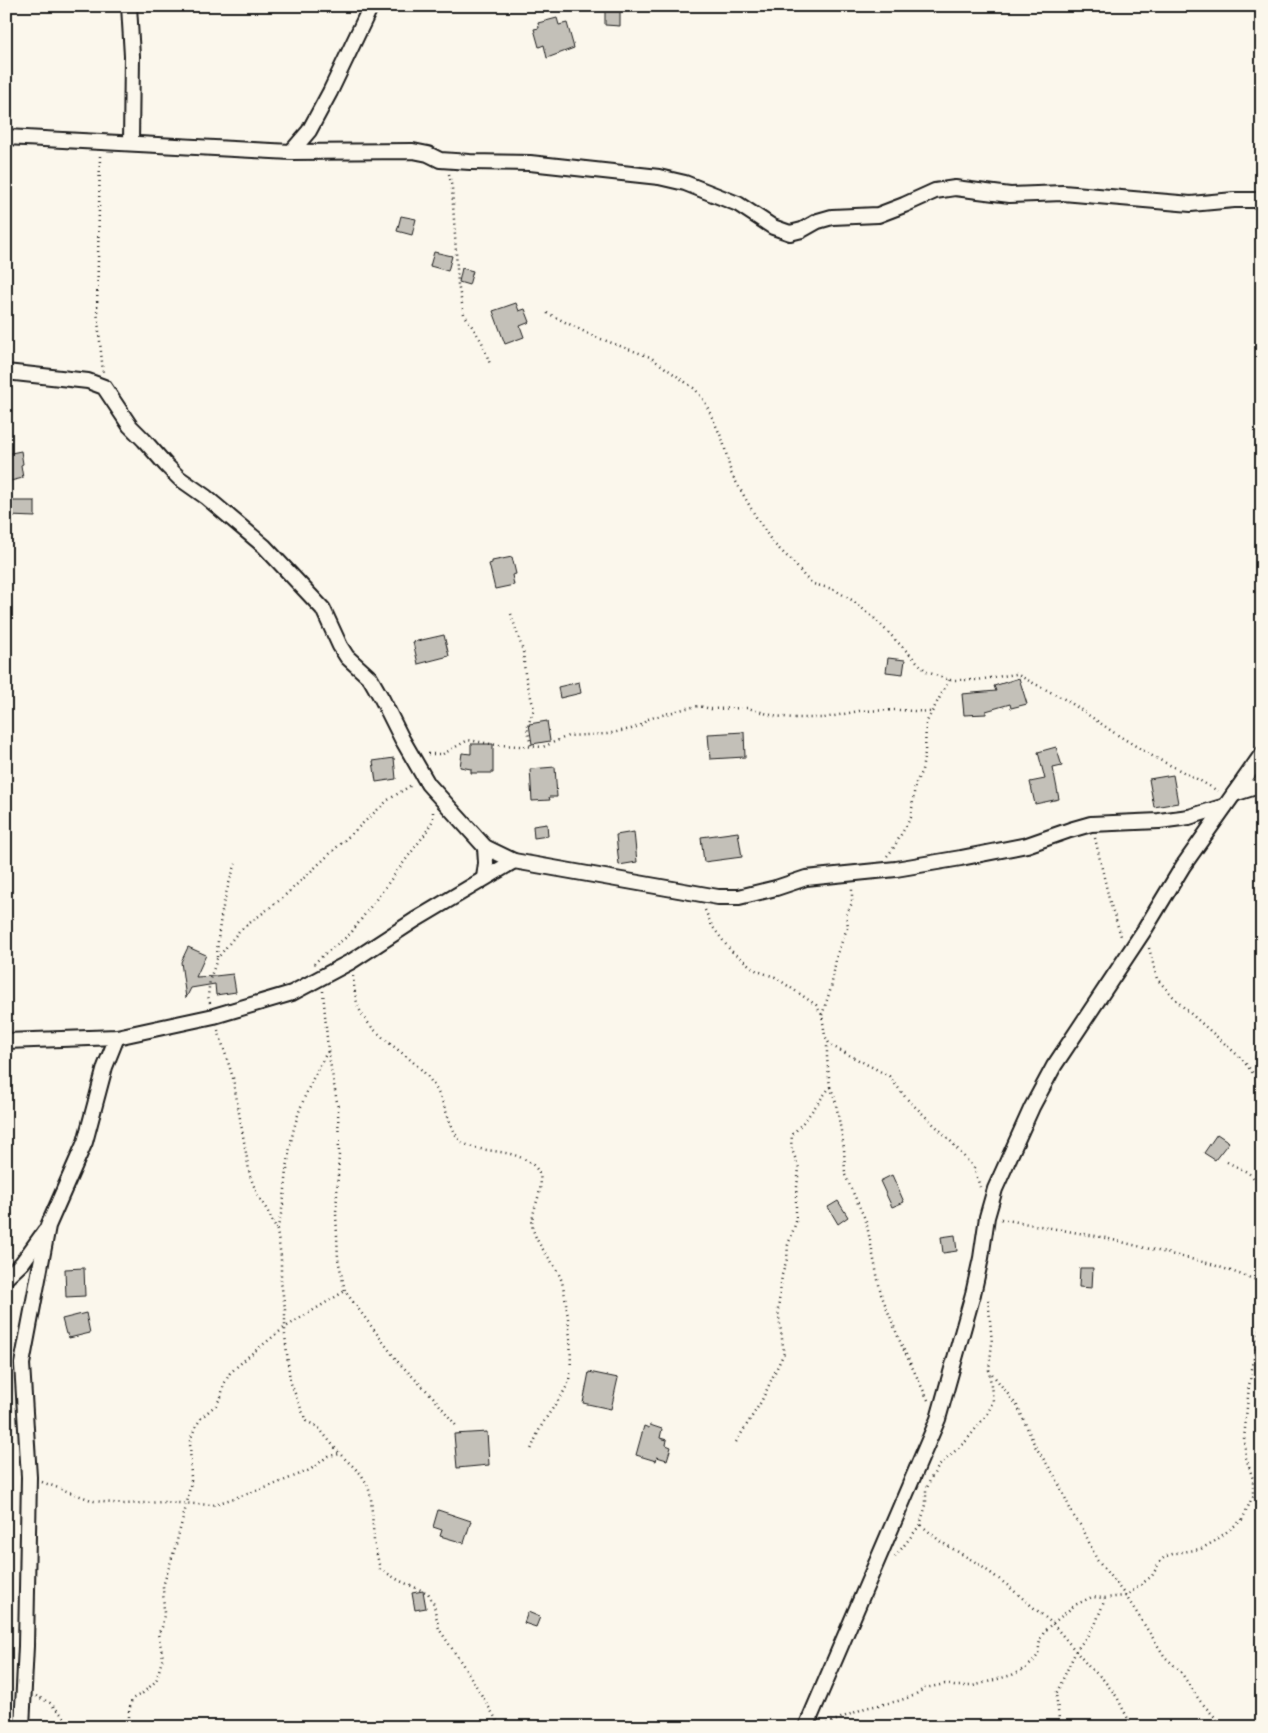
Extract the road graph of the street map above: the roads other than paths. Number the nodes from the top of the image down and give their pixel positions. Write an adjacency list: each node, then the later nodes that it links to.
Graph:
1 (128, 6): 4 (street)
2 (371, 6): 5 (street)
3 (6, 137): 4 (street)
4 (131, 142): 5 (street)
5 (291, 152): 6 (street)
6 (1262, 200)
7 (6, 372): 11 (street)
8 (1262, 754): 10 (street)
9 (1262, 785): 10 (street)
10 (1230, 800): 12 (street); 19 (street)
11 (485, 847): 12 (street); 13 (street)
12 (514, 862): 13 (street)
13 (484, 878): 14 (street)
14 (116, 1037): 15 (street); 16 (street)
15 (6, 1041)
16 (48, 1226): 17 (street); 18 (street)
17 (6, 1278)
18 (22, 1727)
19 (806, 1727)

